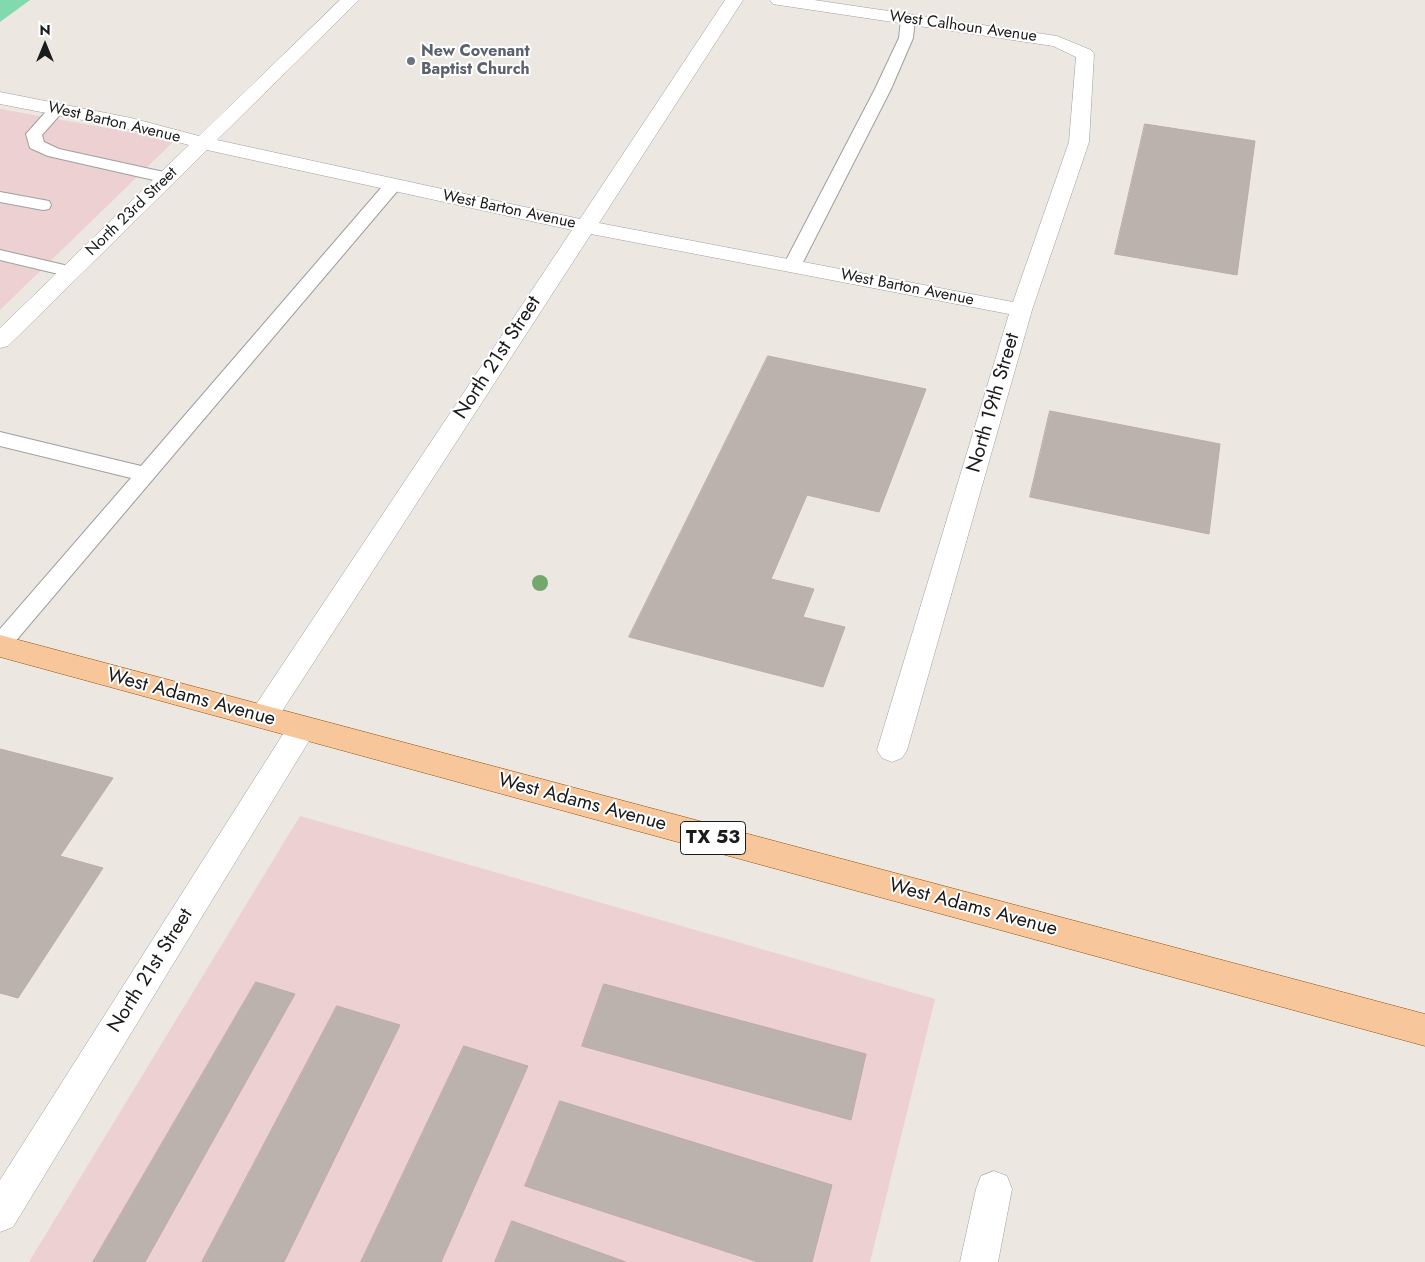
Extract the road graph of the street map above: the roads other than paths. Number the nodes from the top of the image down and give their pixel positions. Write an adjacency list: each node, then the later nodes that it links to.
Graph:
1 (350, 0): 8 (street, North 23rd Street)
2 (734, 0): 13 (street, North 21st Street)
3 (779, 0): 4 (street, West Calhoun Avenue)
4 (908, 19): 5 (street, West Calhoun Avenue); 15 (lane)
5 (1085, 54): 17 (street, North 19th Street)
6 (0, 98): 7 (street, West Barton Avenue)
7 (56, 110): 8 (street, West Barton Avenue); 9 (lane)
8 (203, 144): 9 (street, North 23rd Street); 10 (street, West Barton Avenue)
9 (167, 178): 16 (street, North 23rd Street)
10 (393, 185): 13 (street, West Barton Avenue); 20 (lane)
11 (0, 197): 12 (lane)
12 (43, 205)
13 (584, 226): 15 (street, West Barton Avenue); 22 (street, North 21st Street)
14 (0, 255): 16 (lane)
15 (792, 266): 17 (street, West Barton Avenue)
16 (71, 272): 18 (street, North 23rd Street)
17 (1021, 310): 24 (street, North 19th Street)
18 (0, 341)
19 (0, 438): 20 (lane)
20 (145, 474): 21 (lane)
21 (0, 645): 22 (main road, West Adams Avenue / TX 53)
22 (263, 717): 23 (main road, West Adams Avenue / TX 53)
23 (302, 728): 25 (main road, West Adams Avenue / TX 53); 27 (street, North 21st Street)
24 (892, 750)
25 (1425, 1030)
26 (994, 1188): 28 (street)
27 (0, 1214)
28 (979, 1262)

